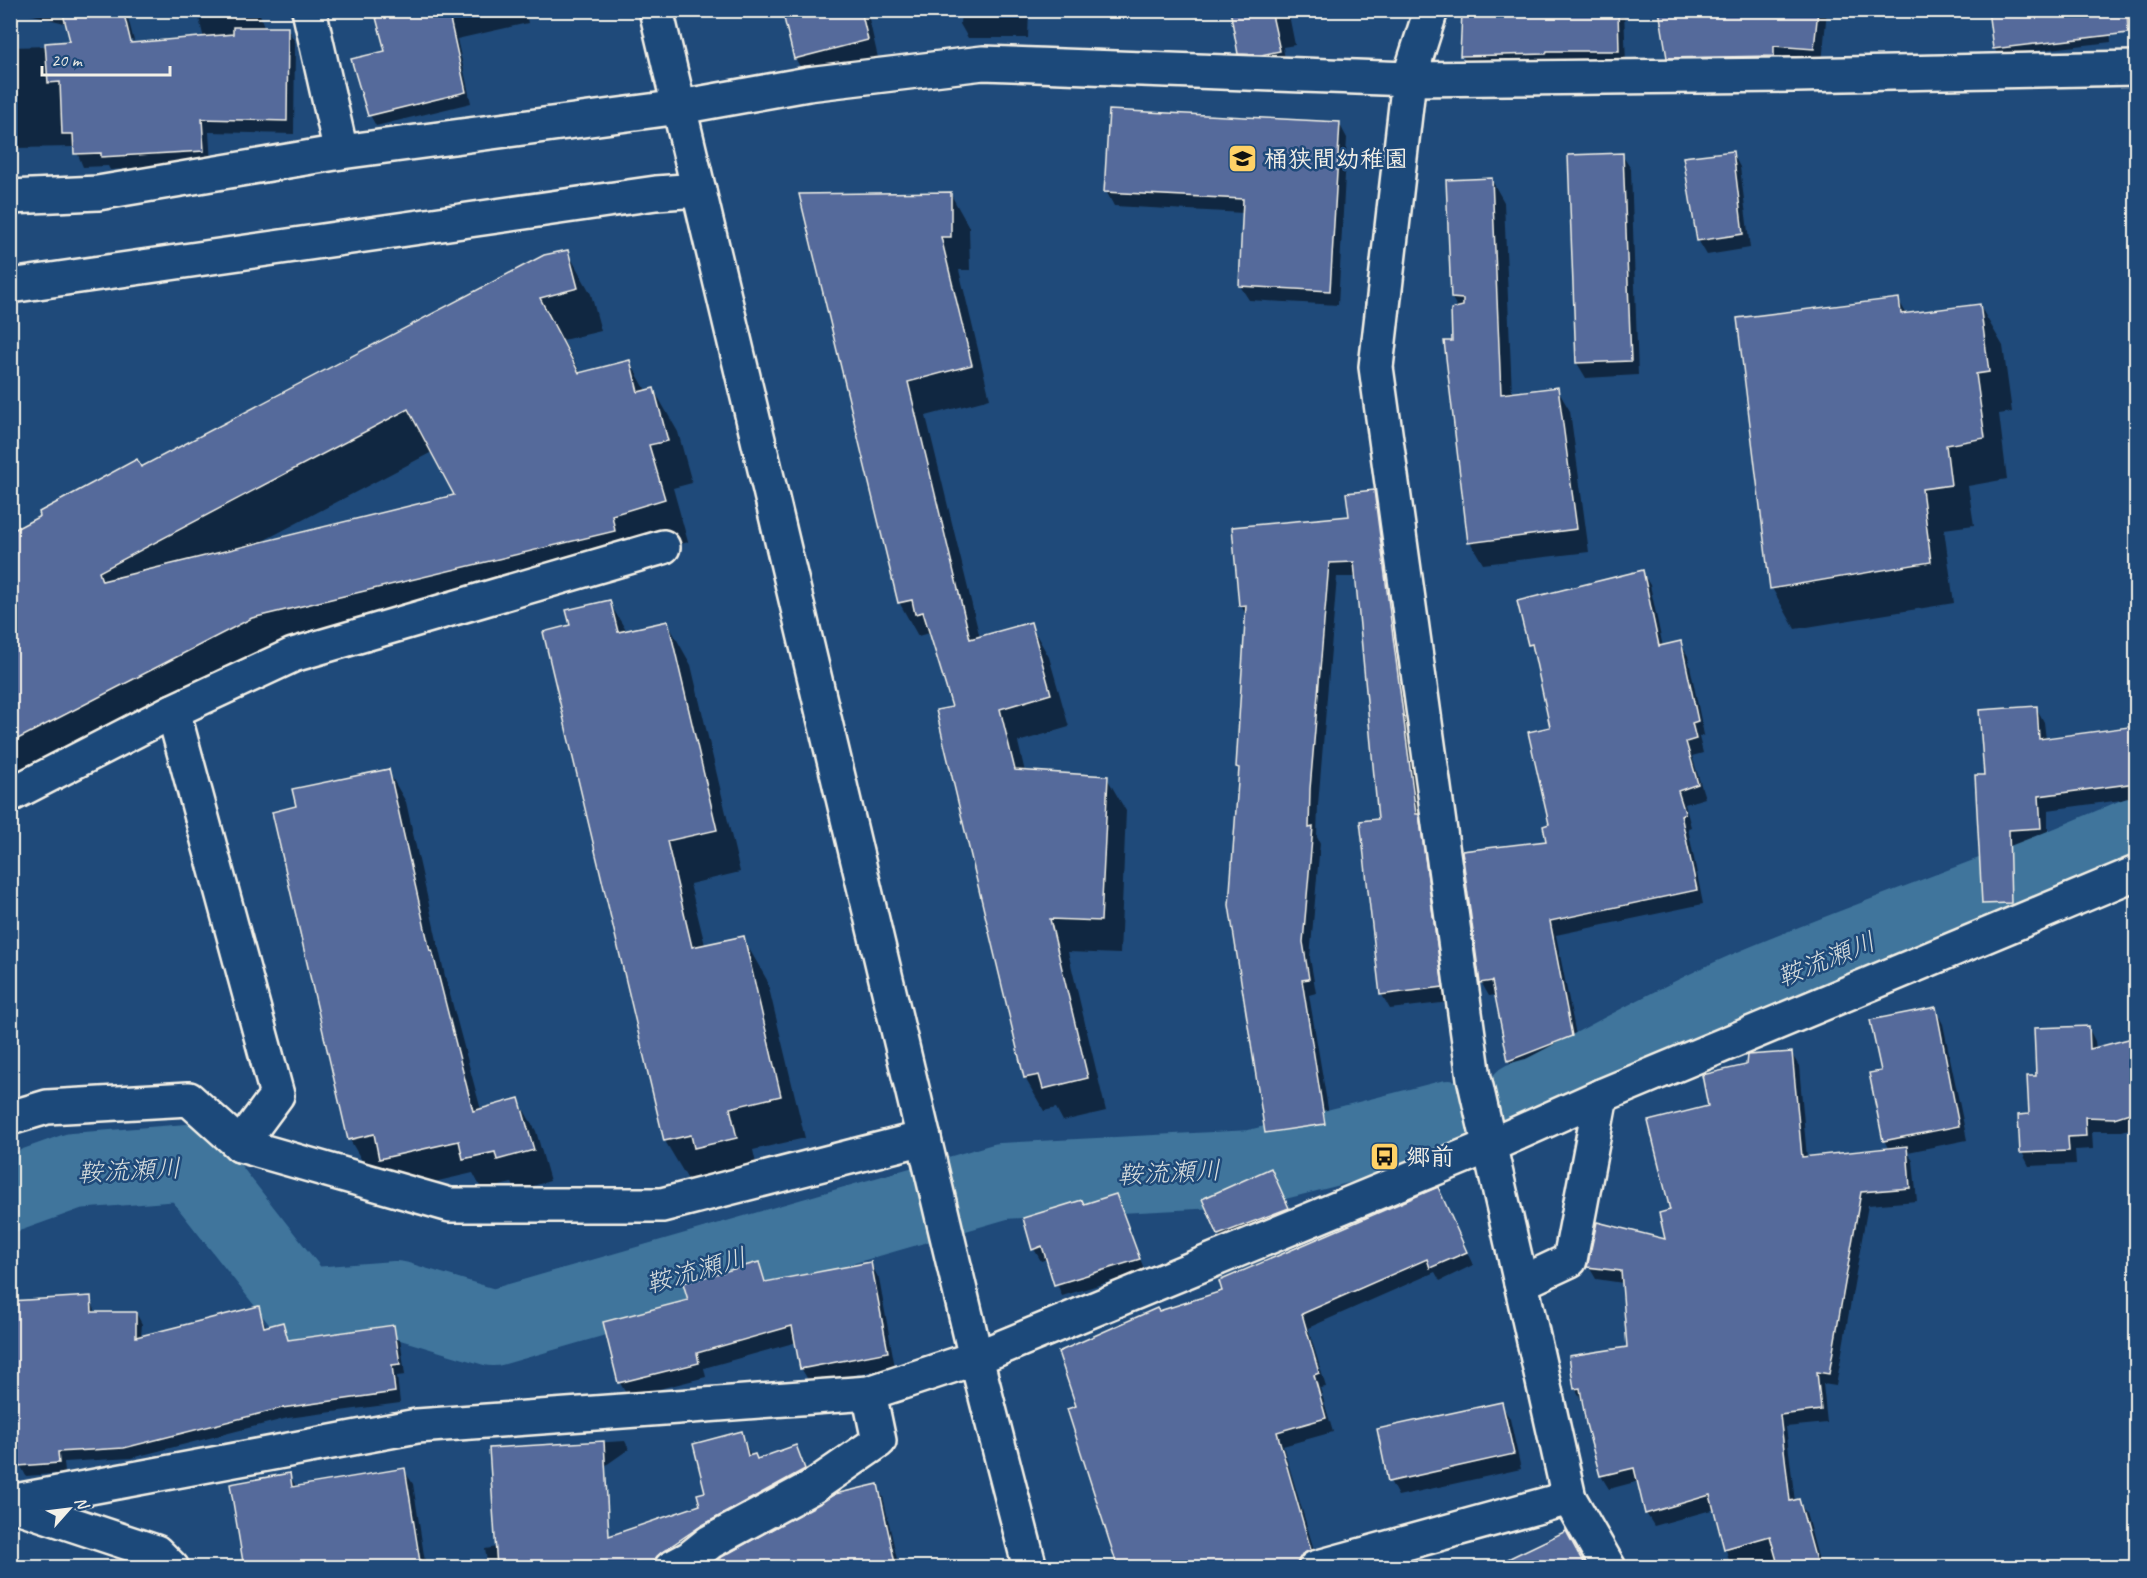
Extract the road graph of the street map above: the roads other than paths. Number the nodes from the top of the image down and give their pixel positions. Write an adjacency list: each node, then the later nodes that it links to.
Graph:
1 (309, 10): 7 (street)
2 (656, 10): 6 (street)
3 (1431, 10): 5 (street)
4 (2136, 68): 5 (street)
5 (1409, 79): 6 (street); 19 (street)
6 (680, 107): 7 (street); 8 (street)
7 (341, 152): 9 (street)
8 (699, 190): 10 (street); 17 (street)
9 (10, 197)
10 (10, 286)
11 (663, 547): 12 (street)
12 (173, 711): 13 (street); 18 (street)
13 (10, 795)
14 (2136, 873): 15 (street)
15 (1601, 1096): 19 (street); 20 (street)
16 (10, 1118): 18 (street)
17 (924, 1138): 18 (street); 21 (street)
18 (240, 1145)
19 (1489, 1146): 20 (street); 21 (street)
20 (1521, 1283): 23 (street)
21 (976, 1358): 22 (street); 28 (street)
22 (869, 1393): 24 (street); 27 (street)
23 (1569, 1498): 25 (street); 29 (street)
24 (10, 1503): 26 (street)
25 (1335, 1565)
26 (172, 1568)
27 (671, 1568)
28 (1030, 1568)
29 (1609, 1568)

